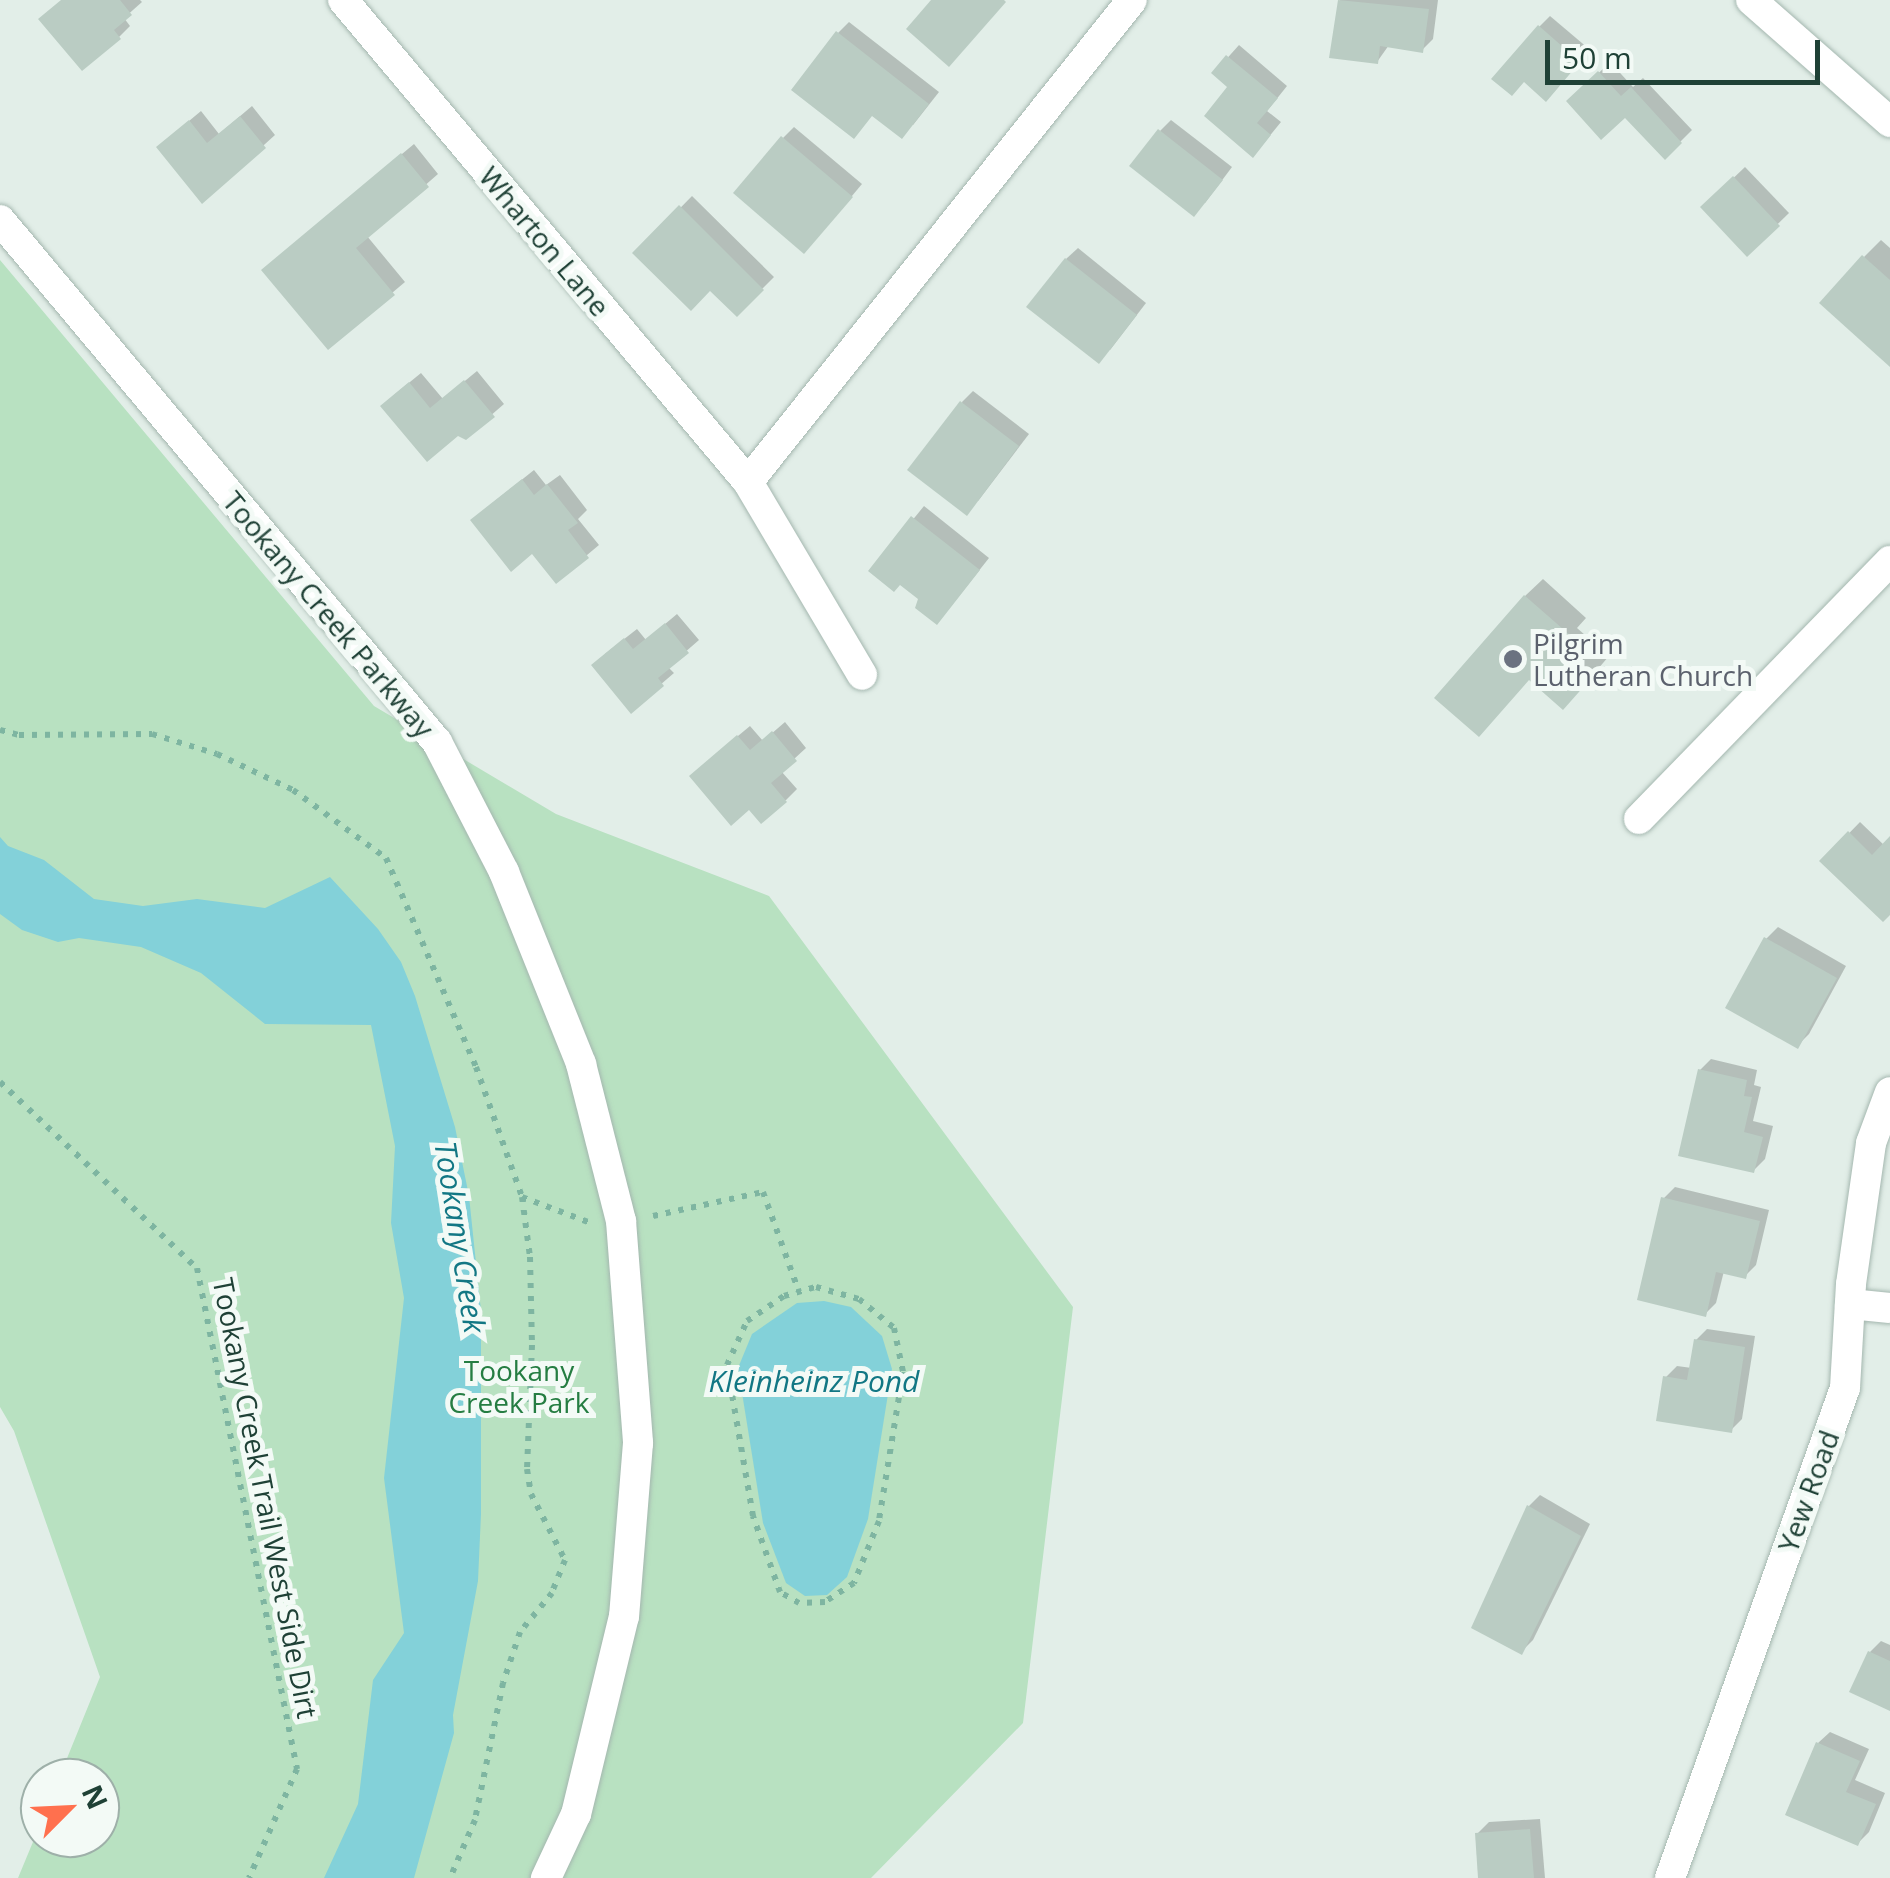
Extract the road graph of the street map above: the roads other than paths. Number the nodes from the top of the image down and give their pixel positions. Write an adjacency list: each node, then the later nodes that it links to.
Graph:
1 (343, 0): 6 (street, Wharton Lane)
2 (1132, 0): 6 (street)
3 (1751, 0): 4 (street)
4 (1890, 122)
5 (0, 220): 13 (street, Tookany Creek Parkway)
6 (748, 482): 8 (street, Wharton Lane)
7 (1890, 561): 9 (street)
8 (862, 675)
9 (1639, 819)
10 (1890, 1092): 11 (street, Yew Road)
11 (1850, 1304): 12 (street); 14 (street, Yew Road)
12 (1890, 1308)
13 (546, 1878)
14 (1670, 1878)

